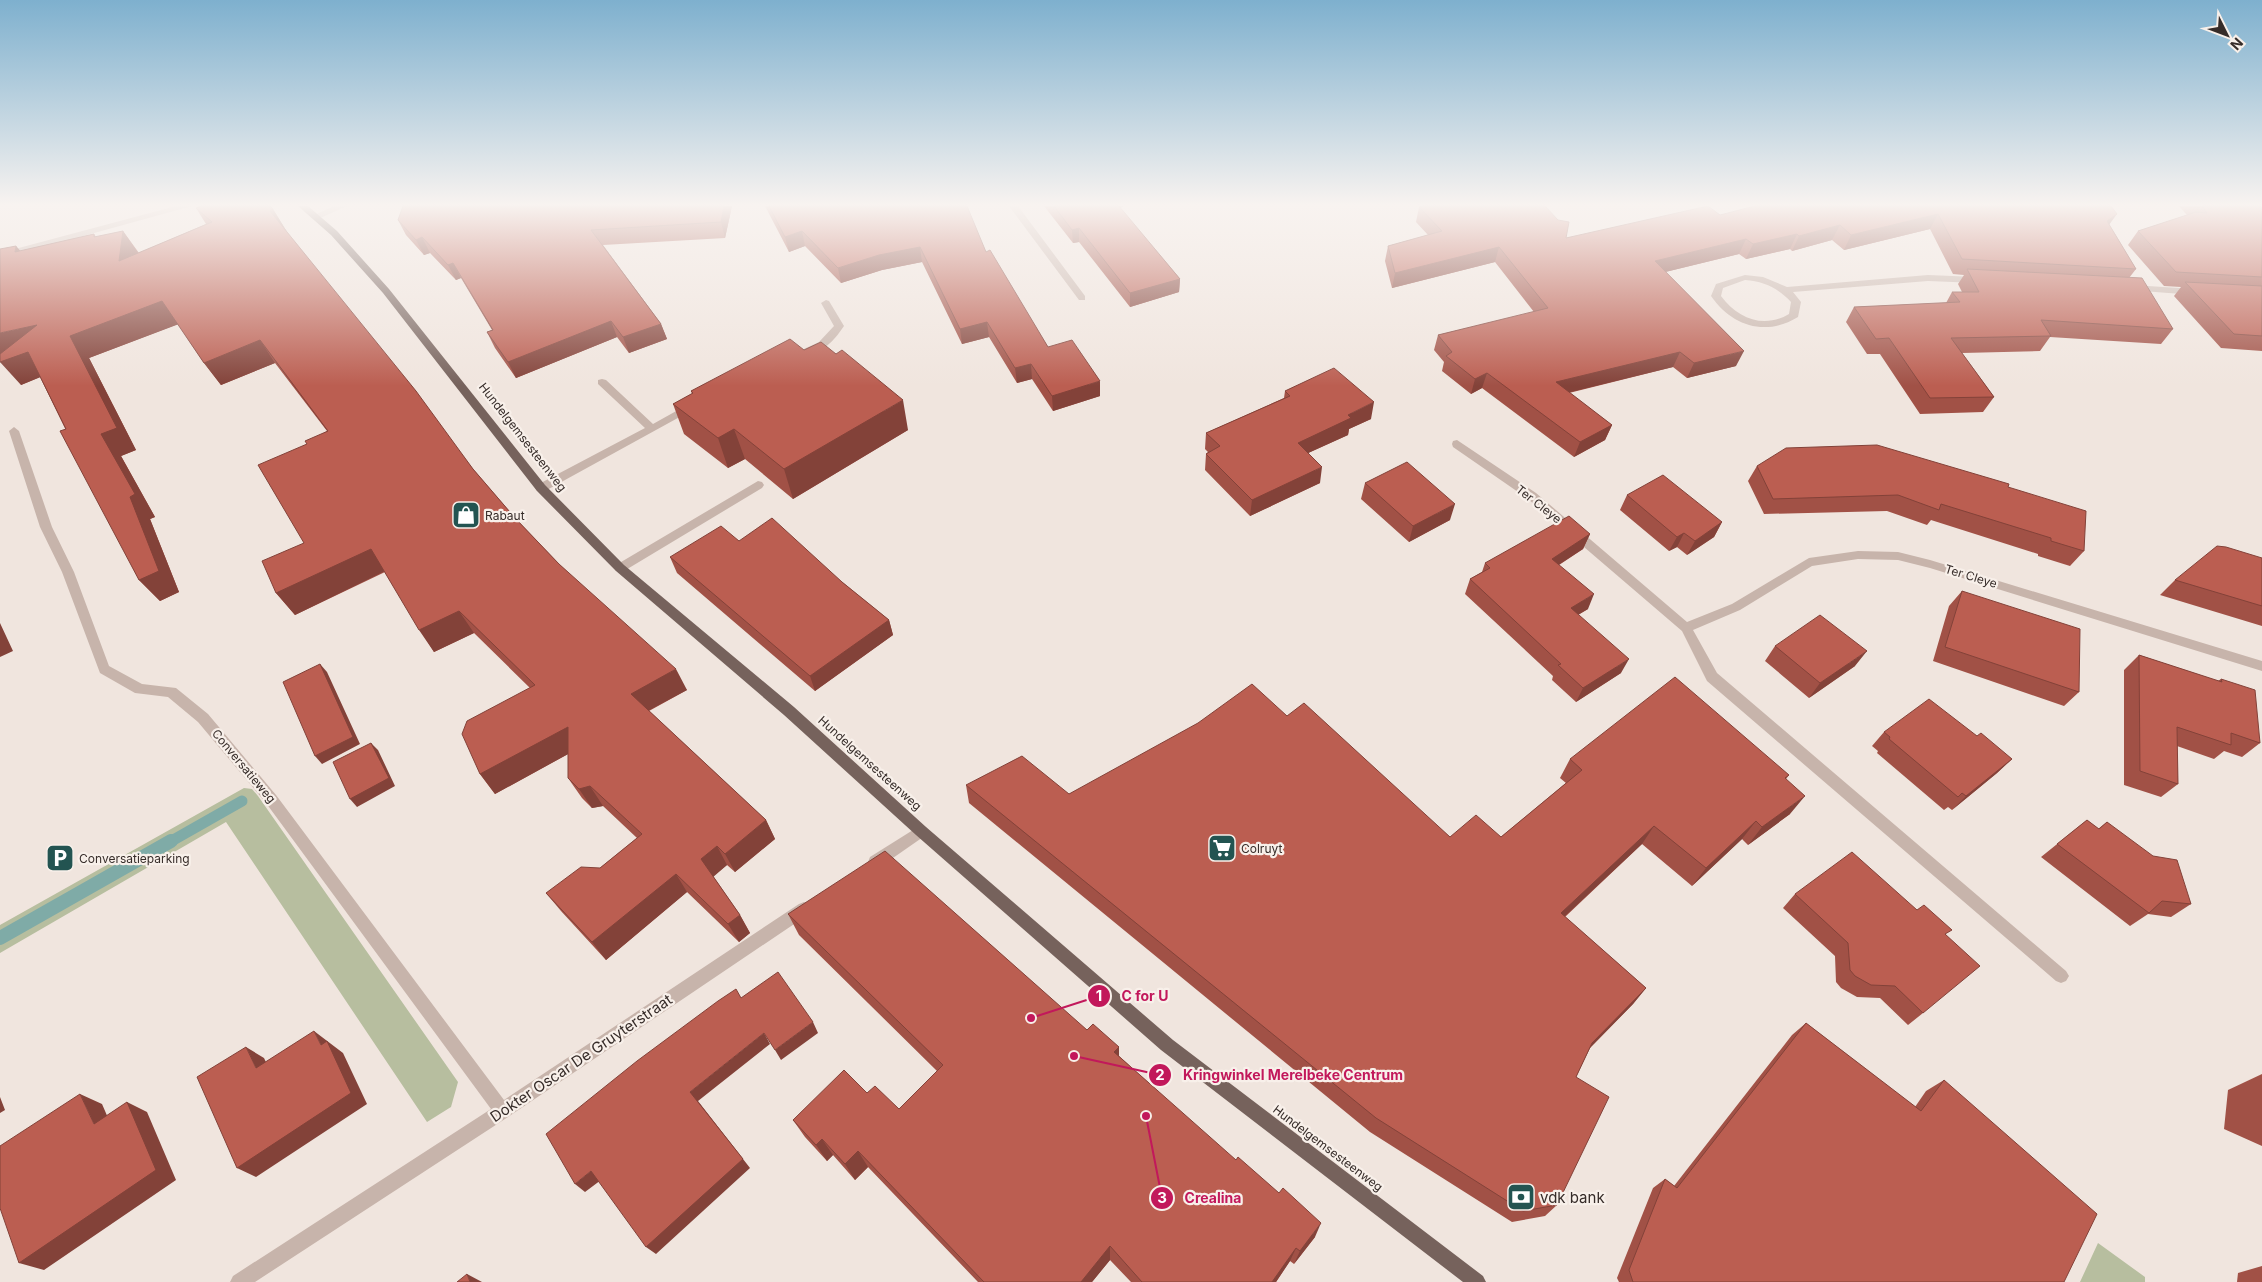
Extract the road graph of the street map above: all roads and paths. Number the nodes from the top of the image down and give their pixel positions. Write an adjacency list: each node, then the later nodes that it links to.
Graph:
1 (363, 266): 16 (main road, Hundelgemsesteenweg)
2 (1058, 266): 7 (street)
3 (1984, 280): 5 (street)
4 (2120, 287): 6 (street)
5 (1785, 290): 5 (street)
6 (2208, 292)
7 (1082, 298)
8 (826, 303): 9 (street)
9 (797, 356)
10 (602, 382): 12 (street)
11 (703, 402): 12 (street)
12 (652, 429): 16 (street)
13 (14, 431): 24 (street, Conversatieweg)
14 (1456, 444): 18 (street, Ter Cleye)
15 (758, 486): 17 (street)
16 (541, 488): 17 (main road, Hundelgemsesteenweg)
17 (620, 568): 20 (main road, Hundelgemsesteenweg)
18 (1686, 628): 19 (street, Ter Cleye); 23 (street, Ter Cleye)
19 (2262, 666)
20 (920, 831): 21 (street); 26 (main road, Hundelgemsesteenweg)
21 (863, 869)
22 (814, 902): 24 (street, Dokter Oscar De Gruyterstraat)
23 (2061, 976)
24 (502, 1111): 25 (street, Dokter Oscar De Gruyterstraat)
25 (238, 1282)
26 (1477, 1282)

